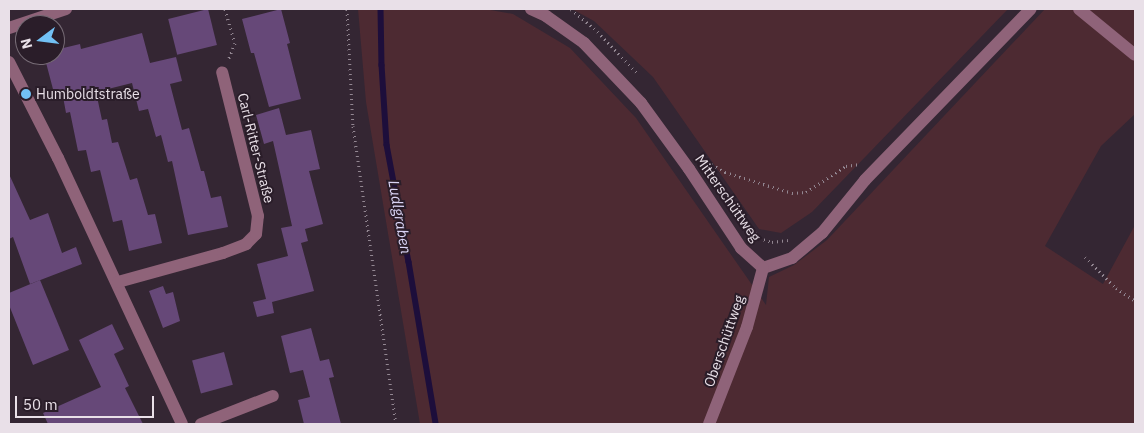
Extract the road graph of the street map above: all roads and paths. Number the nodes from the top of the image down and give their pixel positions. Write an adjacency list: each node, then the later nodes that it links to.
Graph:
1 (66, 9): 8 (street)
2 (225, 9): 11 (path)
3 (347, 9): 26 (path)
4 (531, 9): 20 (street, Mitterschüttweg)
5 (571, 9): 12 (path)
6 (1031, 9): 20 (street)
7 (1079, 9): 9 (street)
8 (9, 28)
9 (1135, 55)
10 (9, 62): 21 (street)
11 (222, 72): 21 (street, Carl-Ritter-Straße)
12 (641, 78)
13 (694, 148): 14 (path)
14 (699, 156): 15 (path); 16 (path)
15 (863, 168)
16 (709, 170)
17 (725, 193): 18 (path)
18 (793, 237)
19 (1085, 257): 22 (path)
20 (763, 268): 27 (street, Oberschüttweg)
21 (118, 282): 24 (street)
22 (1135, 301)
23 (273, 396): 25 (street)
24 (182, 424)
25 (201, 424)
26 (396, 424)
27 (709, 424)

